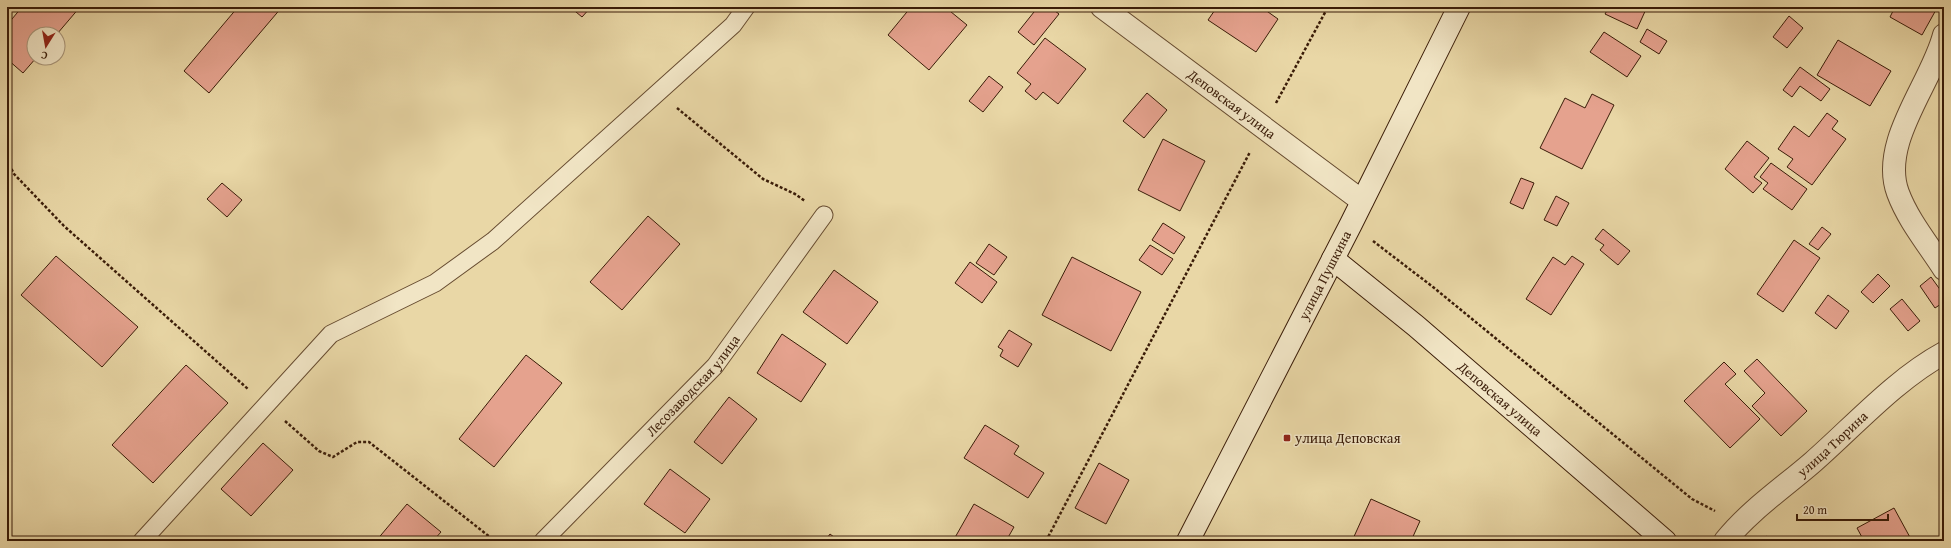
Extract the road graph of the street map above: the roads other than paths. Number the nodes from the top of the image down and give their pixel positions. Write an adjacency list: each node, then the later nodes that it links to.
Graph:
1 (746, 7): 10 (lane)
2 (1102, 7): 5 (street, Деповская улица)
3 (1459, 7): 5 (street, улица Пушкина)
4 (1944, 35): 8 (street)
5 (1362, 202): 7 (street, улица Пушкина)
6 (824, 215): 11 (lane, Лесозаводская улица)
7 (1333, 259): 12 (street, улица Пушкина); 13 (street, Деповская улица)
8 (1944, 269)
9 (1944, 353): 14 (street, улица Тюрина)
10 (142, 541)
11 (542, 541)
12 (1188, 541)
13 (1665, 541)
14 (1725, 541)

